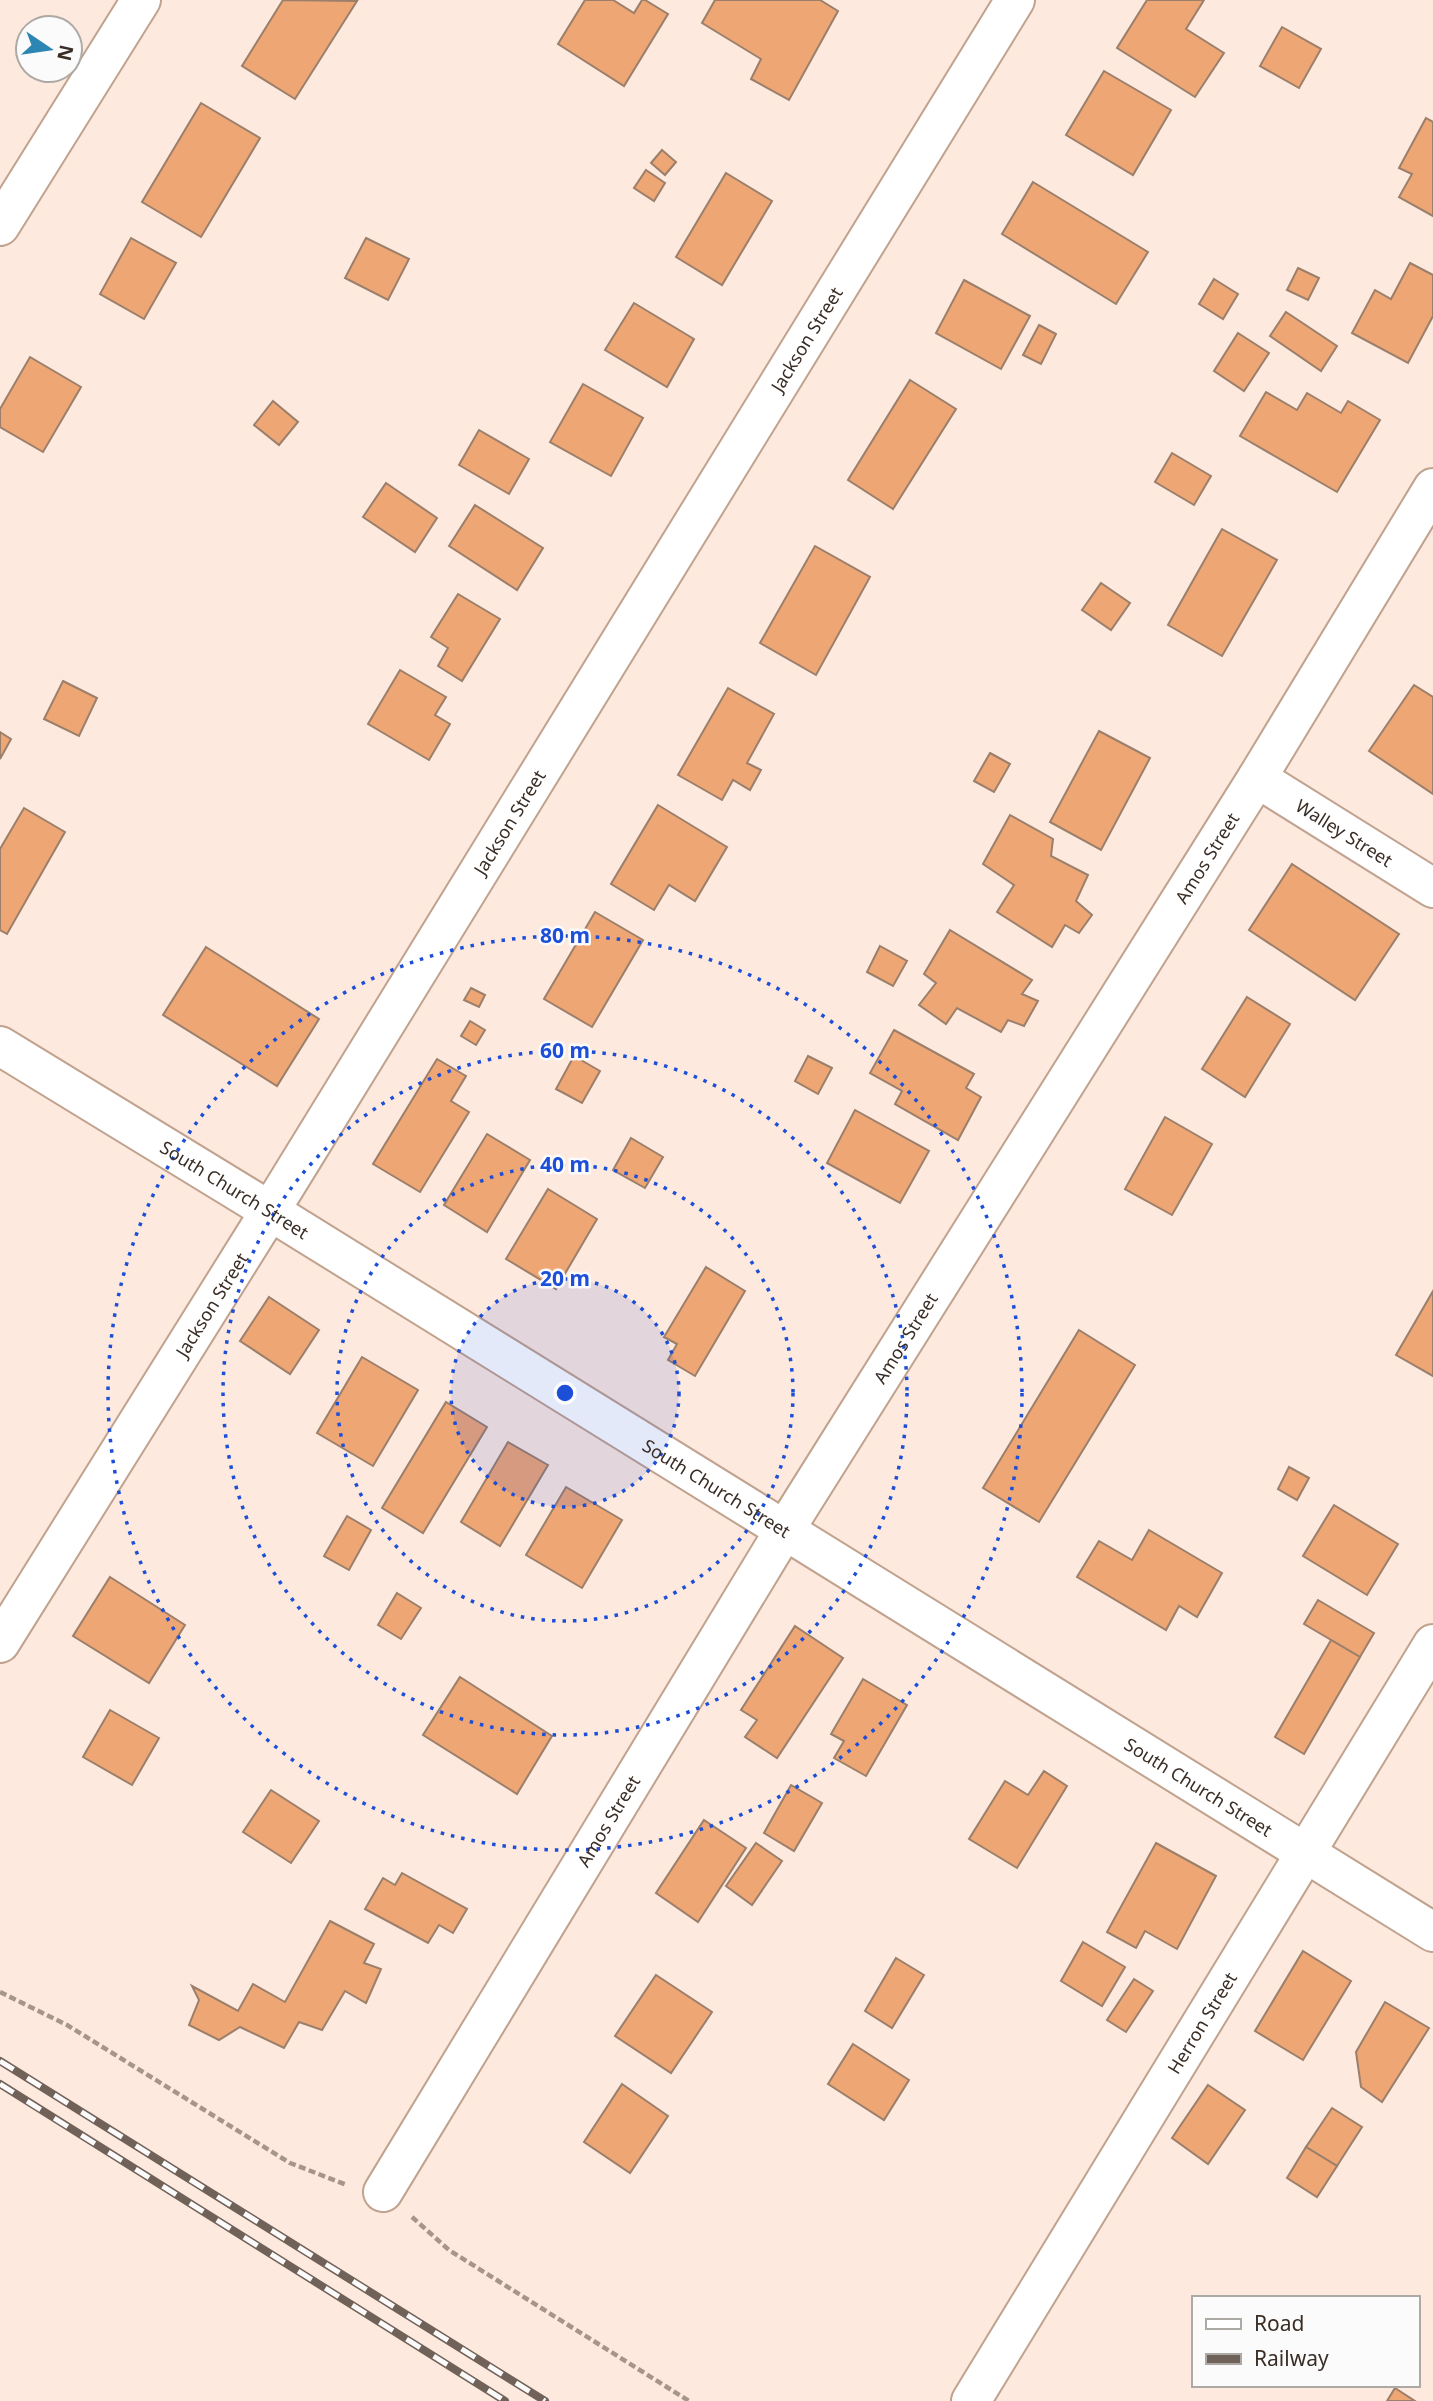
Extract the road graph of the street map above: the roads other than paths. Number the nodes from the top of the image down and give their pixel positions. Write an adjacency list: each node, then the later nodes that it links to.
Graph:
1 (141, 0): 3 (street)
2 (1015, 0): 8 (street, Jackson Street)
3 (0, 226)
4 (1433, 488): 5 (street, Amos Street)
5 (1257, 778): 6 (street, Walley Street); 9 (street, Amos Street)
6 (1433, 888)
7 (0, 1046): 8 (street, South Church Street)
8 (270, 1211): 9 (street, South Church Street); 10 (street, Jackson Street)
9 (784, 1531): 12 (street, South Church Street); 14 (street, Amos Street)
10 (0, 1643)
11 (1433, 1644): 12 (street, Herron Street)
12 (1306, 1853): 13 (street, South Church Street); 15 (street, Herron Street)
13 (1433, 1932)
14 (383, 2192)
15 (971, 2401)

